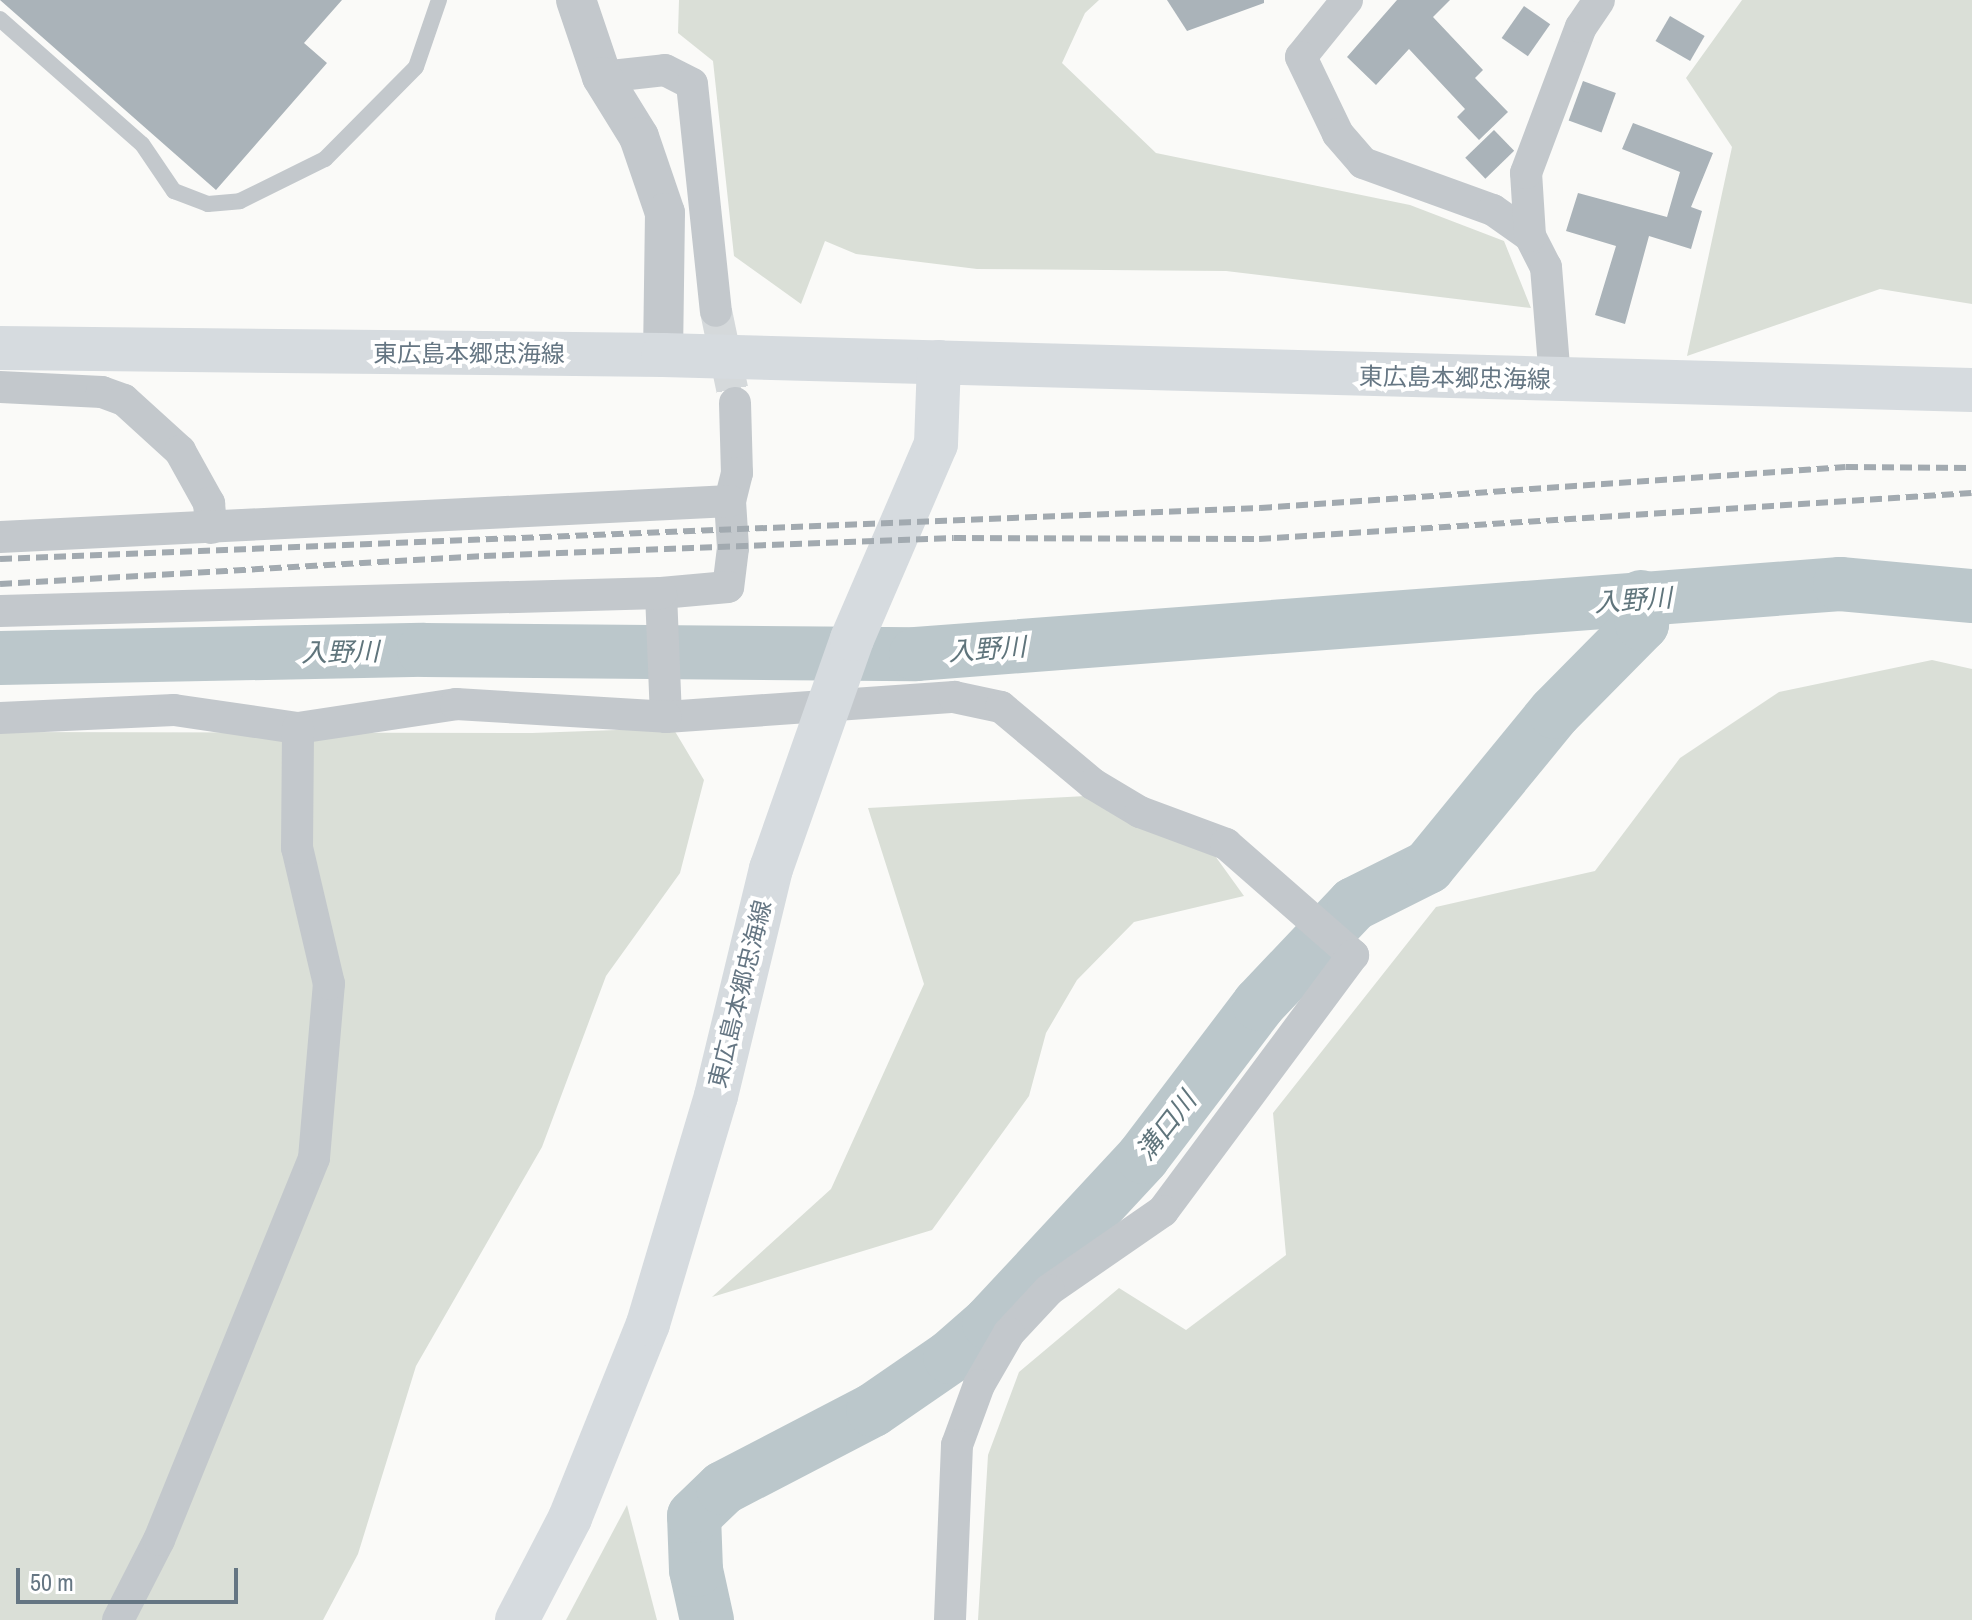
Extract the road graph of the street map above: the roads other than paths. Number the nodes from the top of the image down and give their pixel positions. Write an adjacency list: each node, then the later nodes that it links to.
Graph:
1 (439, 0): 5 (lane)
2 (576, 0): 6 (street)
3 (1347, 0): 7 (street)
4 (1599, 0): 7 (street)
5 (0, 19)
6 (602, 77): 8 (street); 10 (street)
7 (1530, 236): 12 (street)
8 (716, 311)
9 (0, 348): 10 (main road, 東広島本郷忠海線)
10 (663, 355): 11 (main road, 東広島本郷忠海線)
11 (939, 362): 12 (main road, 東広島本郷忠海線); 25 (main road, 東広島本郷忠海線)
12 (1555, 380): 14 (main road, 東広島本郷忠海線)
13 (0, 387): 17 (street)
14 (1972, 390)
15 (735, 403): 16 (street)
16 (730, 501): 17 (street); 19 (street)
17 (211, 528): 18 (street)
18 (0, 537)
19 (662, 605): 20 (street); 21 (street)
20 (0, 611)
21 (665, 708): 23 (street); 26 (street)
22 (0, 718): 23 (street)
23 (298, 728): 24 (street)
24 (118, 1620)
25 (517, 1620)
26 (950, 1620)

